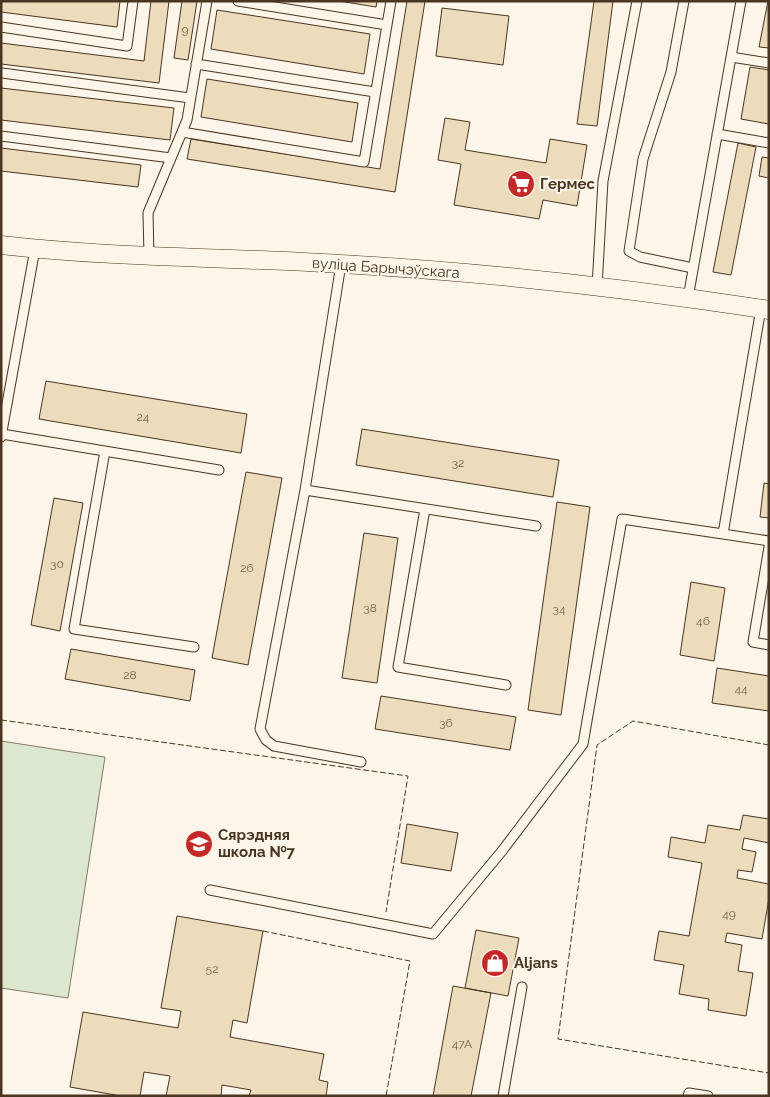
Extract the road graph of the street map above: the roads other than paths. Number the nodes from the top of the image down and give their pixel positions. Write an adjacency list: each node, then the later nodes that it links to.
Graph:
1 (133, 1): 9 (lane)
2 (207, 1): 12 (lane)
3 (238, 1): 8 (lane)
4 (391, 1): 8 (lane)
5 (637, 1): 26 (lane)
6 (684, 1): 25 (lane)
7 (741, 1): 10 (lane)
8 (387, 25): 14 (lane)
9 (1, 27)
10 (731, 57): 11 (lane); 17 (lane)
11 (769, 63)
12 (196, 64): 14 (lane); 15 (lane)
13 (2, 73): 15 (lane)
14 (375, 92): 16 (lane)
15 (190, 98): 16 (lane)
16 (182, 132): 20 (lane)
17 (717, 134): 19 (lane); 25 (lane)
18 (1, 136): 20 (lane)
19 (769, 143)
20 (171, 158): 23 (lane)
21 (1, 245): 22 (street, вуліца Барычэўскага)
22 (35, 249): 23 (street, вуліца Барычэўскага); 29 (lane)
23 (149, 256): 24 (street, вуліца Барычэўскага)
24 (341, 264): 26 (street, вуліца Барычэўскага); 32 (lane)
25 (693, 268): 27 (lane)
26 (597, 287): 27 (street, вуліца Барычэўскага)
27 (688, 298): 28 (street, вуліца Барычэўскага)
28 (765, 309): 35 (lane)
29 (2, 435): 30 (lane)
30 (105, 451): 31 (lane); 39 (lane)
31 (220, 470)
32 (305, 490): 33 (lane); 41 (lane)
33 (425, 509): 34 (lane); 40 (lane)
34 (536, 526)
35 (723, 534): 36 (lane); 42 (lane)
36 (769, 541)
37 (769, 547): 38 (lane)
38 (769, 645)
39 (194, 647)
40 (506, 686)
41 (361, 762)
42 (210, 890)
43 (522, 987): 44 (lane)
44 (503, 1096)
45 (688, 1096): 46 (lane)
46 (708, 1096)

